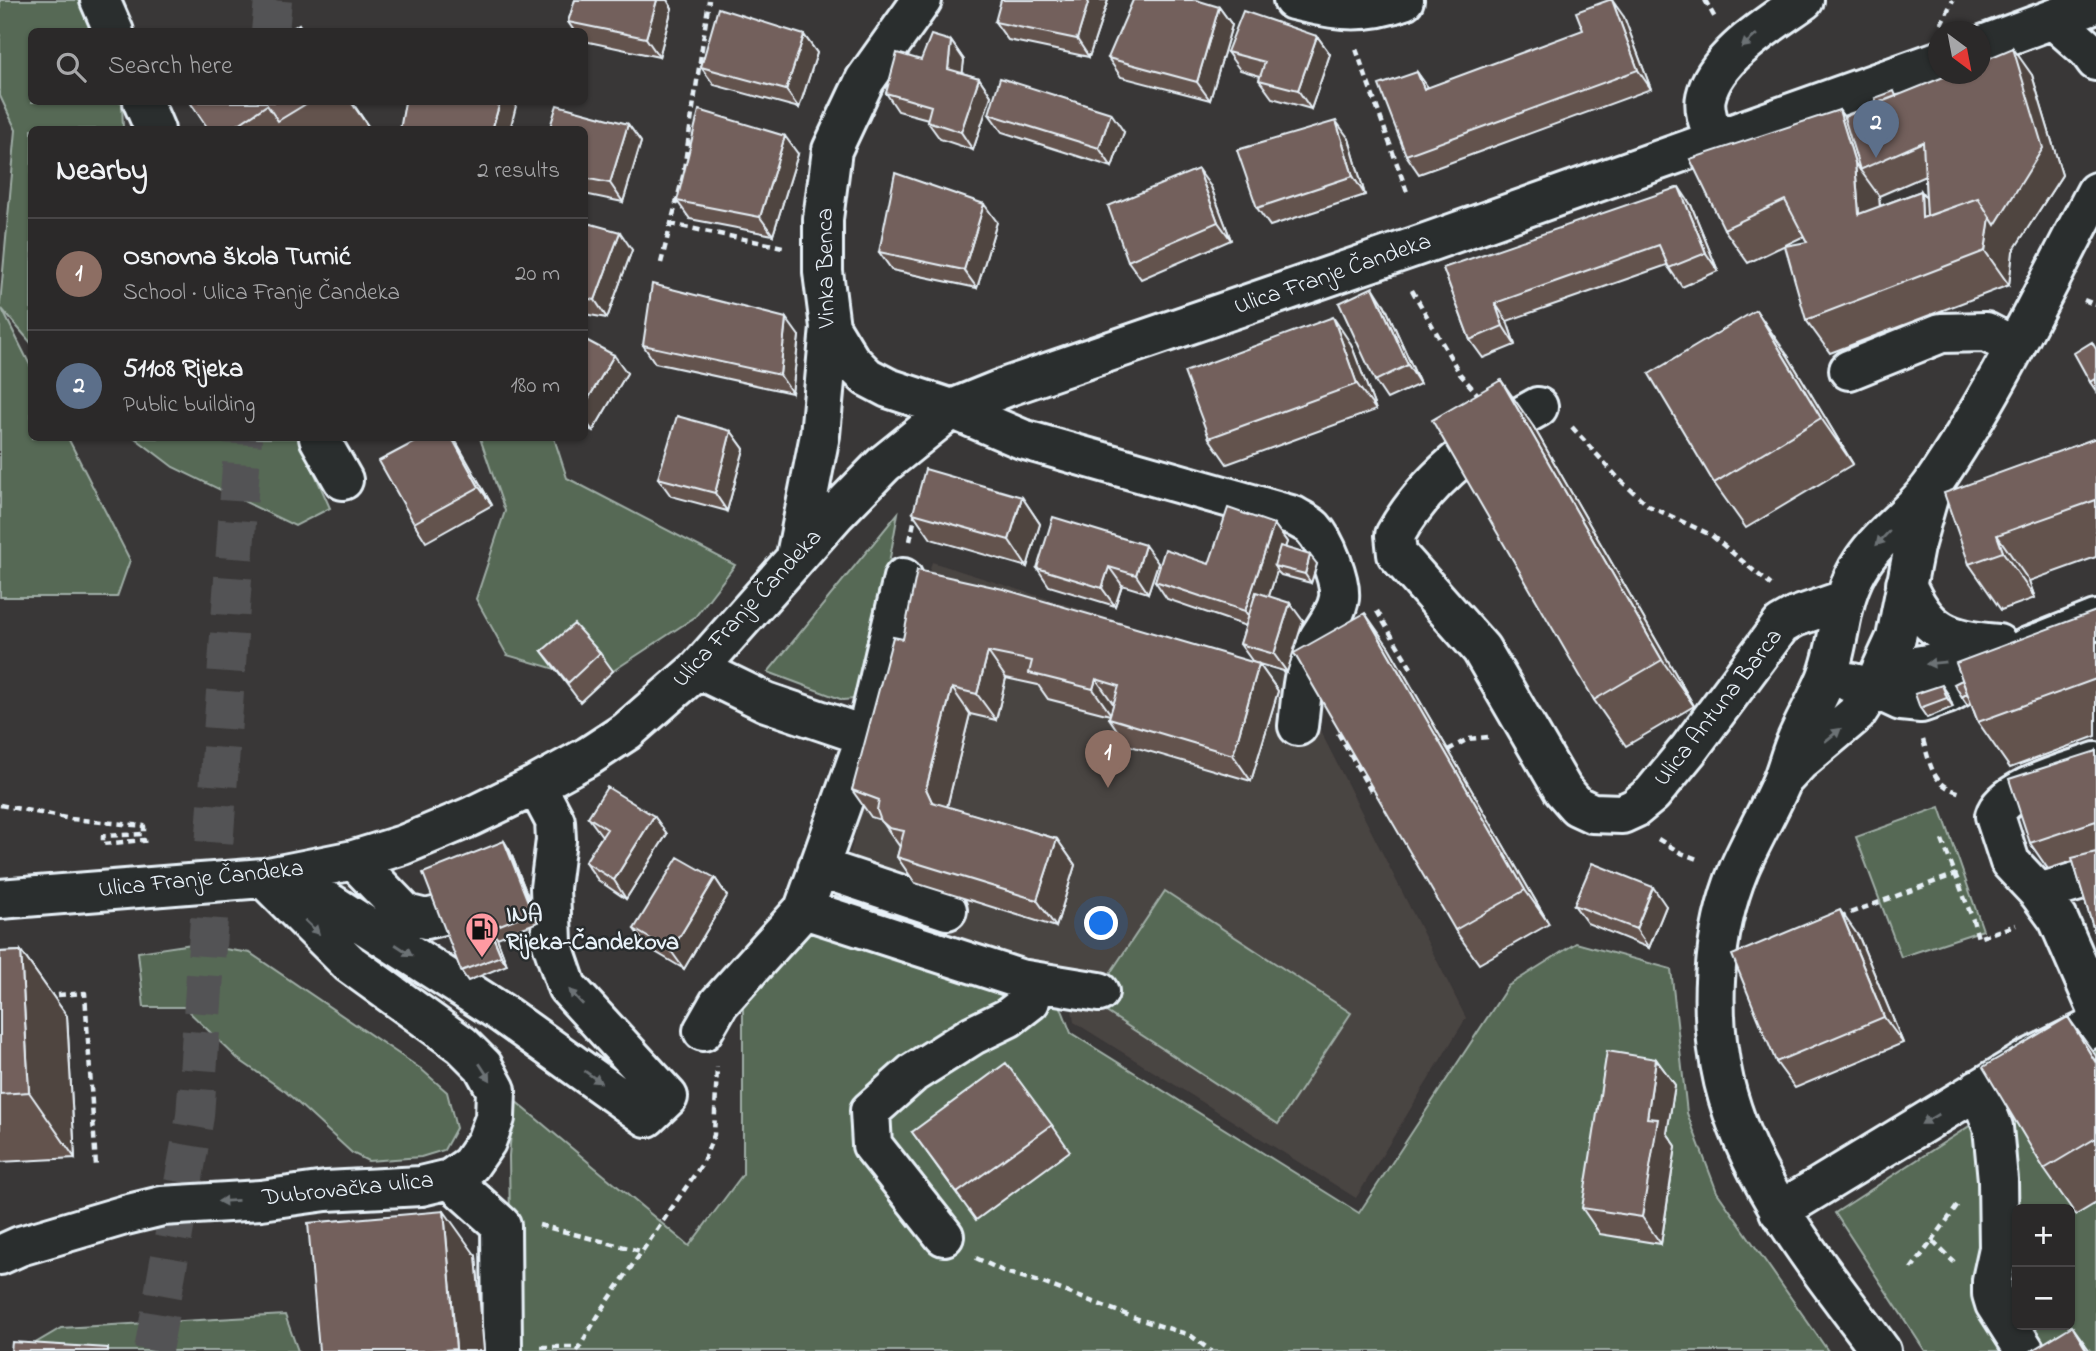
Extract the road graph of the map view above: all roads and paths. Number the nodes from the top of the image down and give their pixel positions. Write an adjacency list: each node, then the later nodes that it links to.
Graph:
1 (100, 0): 13 (street)
2 (709, 0): 23 (path)
3 (922, 0): 27 (street, Vinka Benca)
4 (1293, 0): 5 (street)
5 (1404, 0)
6 (1705, 0): 10 (path)
7 (1804, 0): 20 (street, one-way to 20)
8 (1953, 0): 12 (path)
9 (2096, 3): 11 (street)
10 (1710, 10)
11 (2053, 19): 14 (street); 17 (street)
12 (1946, 21)
13 (112, 28)
14 (1991, 42)
15 (1356, 48): 21 (path)
16 (1928, 50): 20 (street, Ulica Franje Čandeka)
17 (2096, 61)
18 (144, 105): 19 (street)
19 (153, 126)
20 (1714, 139): 32 (street, Ulica Franje Čandeka)
21 (1407, 192)
22 (2096, 192): 28 (street)
23 (670, 224): 24 (path); 25 (path)
24 (785, 247)
25 (661, 263)
26 (1407, 281): 30 (path)
27 (830, 327): 32 (street); 39 (street, Vinka Benca)
28 (2015, 347): 29 (street); 36 (street)
29 (1849, 370)
30 (1483, 401)
31 (1538, 407): 44 (street, Ulica Antuna Barca)
32 (952, 409): 39 (street, Ulica Franje Čandeka); 41 (street)
33 (1571, 426): 43 (path)
34 (321, 441): 35 (street)
35 (343, 480)
36 (1930, 488): 42 (street); 44 (street, one-way to 44)
37 (917, 508): 38 (path)
38 (914, 519)
39 (795, 559): 48 (street, Ulica Franje Čandeka)
40 (903, 578): 53 (street)
41 (1339, 583): 47 (path); 49 (street)
42 (1906, 584): 46 (street); 51 (street)
43 (1782, 588)
44 (1844, 600): 50 (street)
45 (2096, 620): 46 (street)
46 (2028, 647): 51 (street)
47 (1411, 668)
48 (698, 669): 53 (street); 60 (street, Ulica Franje Čandeka)
49 (1305, 676): 52 (street); 61 (path)
50 (1827, 676): 51 (street); 59 (street)
51 (1873, 688): 59 (street, one-way to 51)
52 (1298, 726)
53 (866, 736): 68 (street)
54 (1922, 736): 58 (path)
55 (1468, 739): 56 (path)
56 (1448, 750)
57 (2096, 762): 73 (street)
58 (1934, 775)
59 (1782, 781): 88 (street)
60 (536, 785): 67 (street, Ulica Franje Čandeka); 70 (street, one-way to 60)
61 (1378, 790)
62 (0, 805): 64 (path)
63 (1942, 840): 69 (path)
64 (145, 853)
65 (1681, 853): 66 (path)
66 (1697, 859)
67 (354, 860): 70 (street, Ulica Franje Čandeka); 76 (street)
68 (818, 867): 74 (street); 75 (street)
69 (1956, 874): 73 (path); 77 (path)
70 (274, 876): 72 (street, Ulica Franje Čandeka); 86 (street, Dubrovačka ulica, one-way to 86)
71 (2096, 876): 73 (street)
72 (0, 899)
73 (2029, 905): 81 (street)
74 (804, 909): 78 (street); 82 (street)
75 (947, 911)
76 (442, 915)
77 (1834, 919)
78 (1020, 979): 79 (street); 90 (street)
79 (1098, 992)
80 (42, 997): 85 (path)
81 (2096, 1006)
82 (711, 1017): 94 (path)
83 (2096, 1026): 84 (street)
84 (1978, 1089): 88 (street, one-way to 88); 100 (street)
85 (96, 1167)
86 (450, 1179): 89 (street); 92 (street, Dubrovačka ulica, one-way to 92)
87 (1963, 1197): 91 (path)
88 (1779, 1212): 99 (street)
89 (501, 1225): 94 (path); 96 (street)
90 (944, 1236): 98 (path)
91 (1933, 1241): 93 (path); 95 (path)
92 (7, 1246)
93 (1938, 1246)
94 (644, 1252): 97 (path)
95 (1911, 1269)
96 (502, 1351)
97 (577, 1351)
98 (1211, 1351)
99 (1881, 1351)
100 (2025, 1351)

